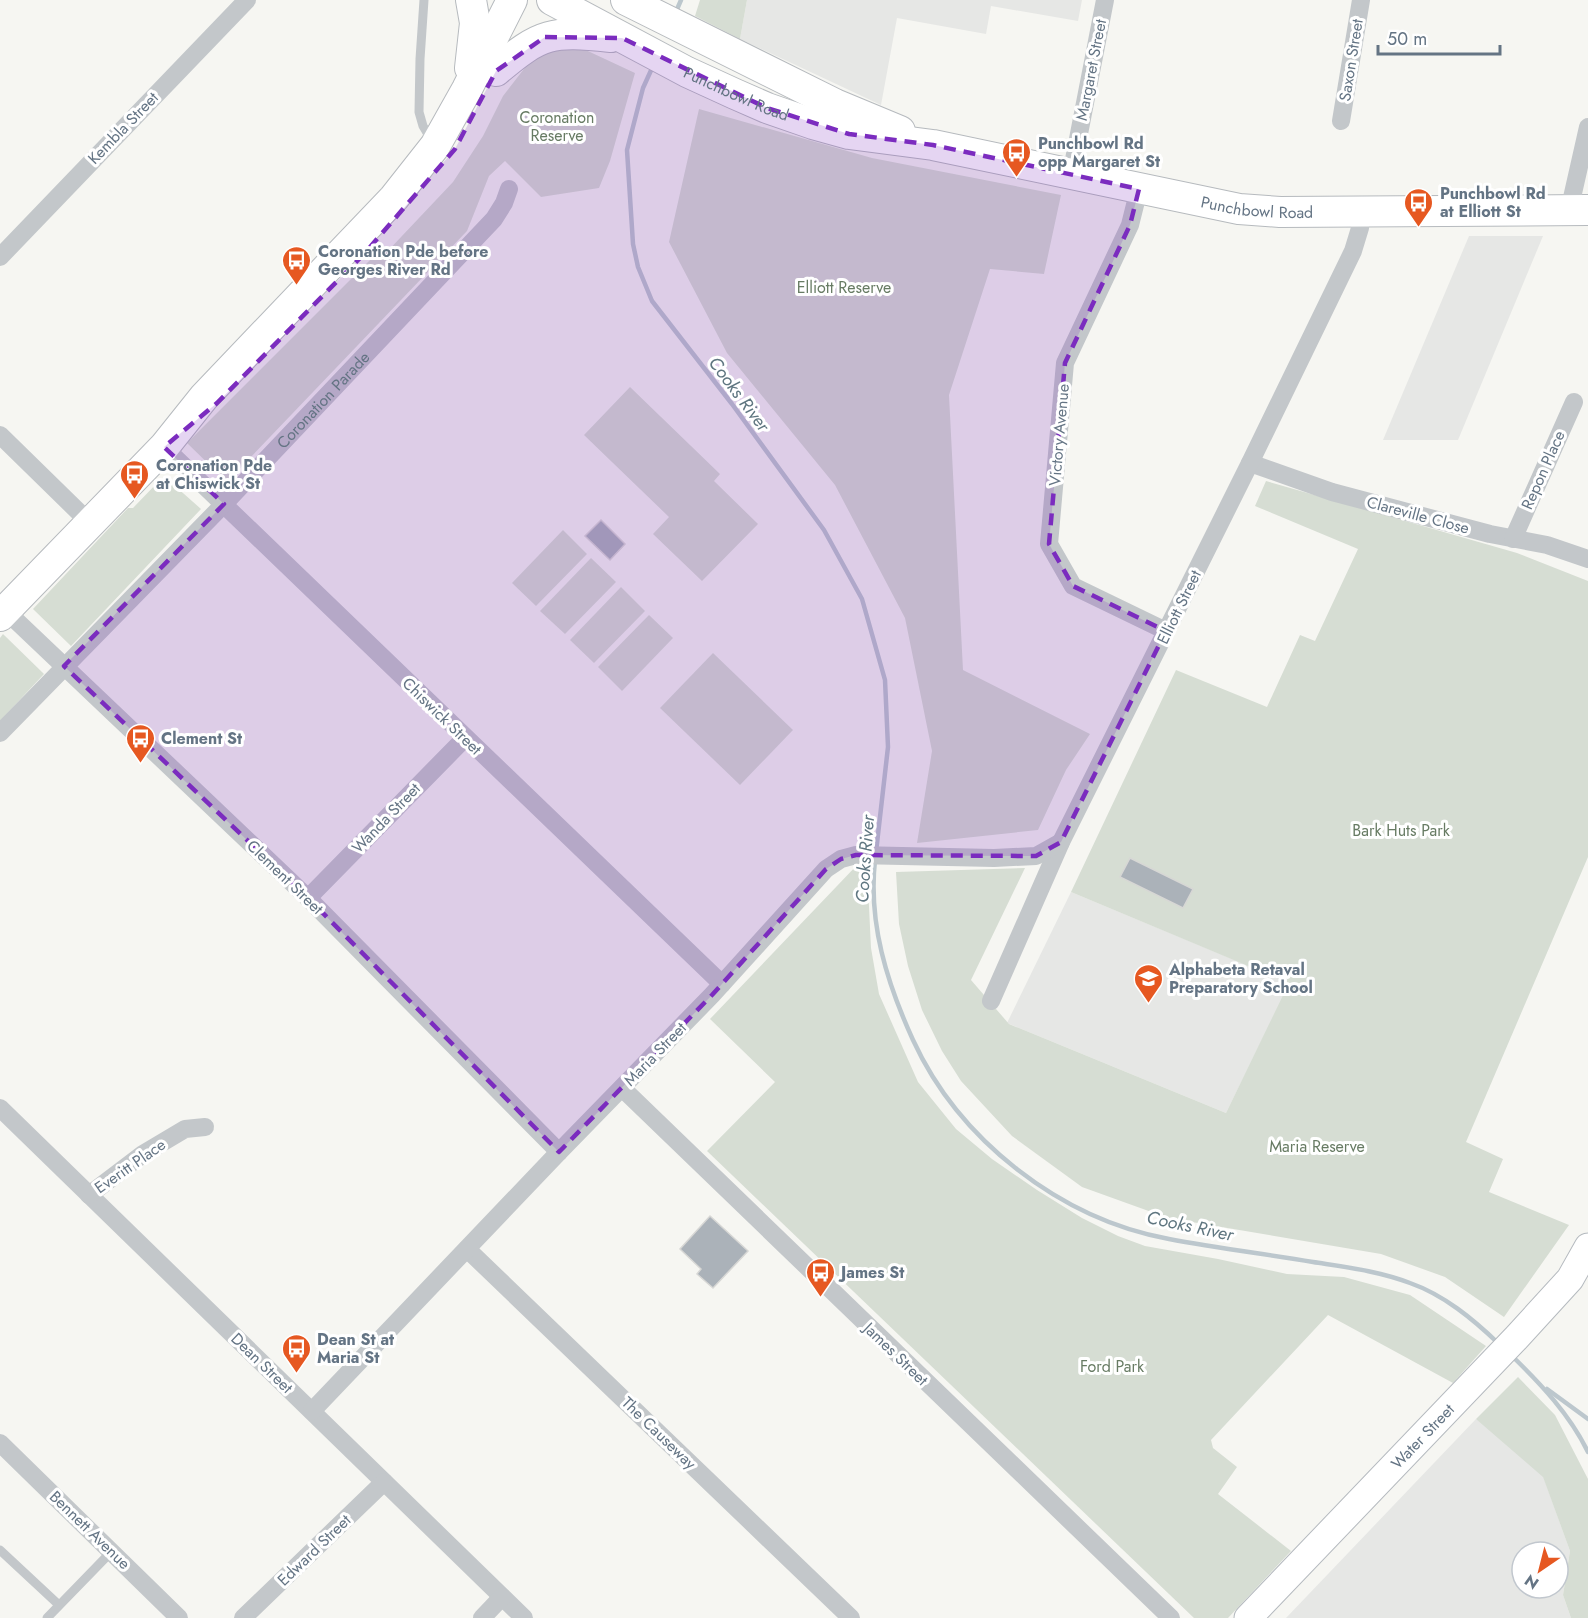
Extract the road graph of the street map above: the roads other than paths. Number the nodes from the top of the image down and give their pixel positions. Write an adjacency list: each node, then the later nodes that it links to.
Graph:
1 (247, 0): 21 (street, Kembla Street)
2 (424, 0): 15 (lane)
3 (471, 0): 11 (main road)
4 (512, 0): 11 (main road)
5 (547, 0): 9 (main road, Punchbowl Road); 10 (main road)
6 (1105, 0): 16 (street, Margaret Street)
7 (1361, 0): 12 (street, Saxon Street)
8 (638, 6): 14 (main road, Punchbowl Road)
9 (628, 41): 10 (main road); 14 (main road, Punchbowl Road)
10 (496, 71): 24 (main road)
11 (467, 89): 15 (main road)
12 (1341, 121)
13 (1588, 127): 19 (street)
14 (933, 145): 16 (main road, Punchbowl Road)
15 (435, 146): 24 (main road)
16 (1071, 175): 18 (main road, Punchbowl Road)
17 (509, 189): 26 (street, Coronation Parade)
18 (1139, 189): 20 (main road, Punchbowl Road); 31 (street, Victory Avenue)
19 (1578, 211): 20 (main road, Punchbowl Road)
20 (1361, 212): 25 (street, Elliott Street)
21 (0, 257)
22 (1574, 402): 28 (street, Repon Place)
23 (0, 435): 27 (street)
24 (164, 447): 26 (street, Chiswick Street); 27 (main road)
25 (1250, 464): 28 (street, Clareville Close); 31 (street, Elliott Street)
26 (224, 504): 32 (street, Coronation Parade); 34 (street, Chiswick Street)
27 (90, 523): 30 (main road)
28 (1513, 539): 29 (street, Clareville Close)
29 (1588, 559)
30 (3, 613): 32 (street, Clement Street)
31 (1167, 632): 35 (street, Elliott Street)
32 (64, 666): 33 (street, Coronation Parade); 36 (street, Clement Street)
33 (0, 733)
34 (465, 738): 36 (street, Wanda Street); 37 (street, Chiswick Street)
35 (1061, 842): 37 (street, Maria Street); 38 (street, Elliott Street)
36 (308, 898): 42 (street, Clement Street)
37 (722, 984): 39 (street, Maria Street)
38 (991, 1001)
39 (622, 1088): 42 (street, Maria Street); 59 (street, James Street)
40 (0, 1108): 43 (street, Dean Street)
41 (205, 1127): 43 (street, Everitt Place)
42 (559, 1152): 45 (street, Maria Street)
43 (89, 1194): 46 (street, Dean Street)
44 (1588, 1247): 60 (main road, Water Street)
45 (467, 1249): 46 (street, Maria Street); 58 (street, The Causeway)
46 (312, 1412): 48 (street, Dean Street)
47 (0, 1443): 50 (street, Bennett Avenue)
48 (384, 1482): 51 (street, Dean Street); 55 (street, Edward Street)
49 (0, 1550): 52 (lane)
50 (112, 1551): 52 (lane); 54 (street, Bennett Avenue)
51 (502, 1597): 56 (street); 57 (street, Dean Street)
52 (59, 1605): 53 (lane)
53 (47, 1618)
54 (179, 1618)
55 (243, 1618)
56 (482, 1618)
57 (524, 1618)
58 (851, 1618)
59 (1171, 1618)
60 (1248, 1618)

